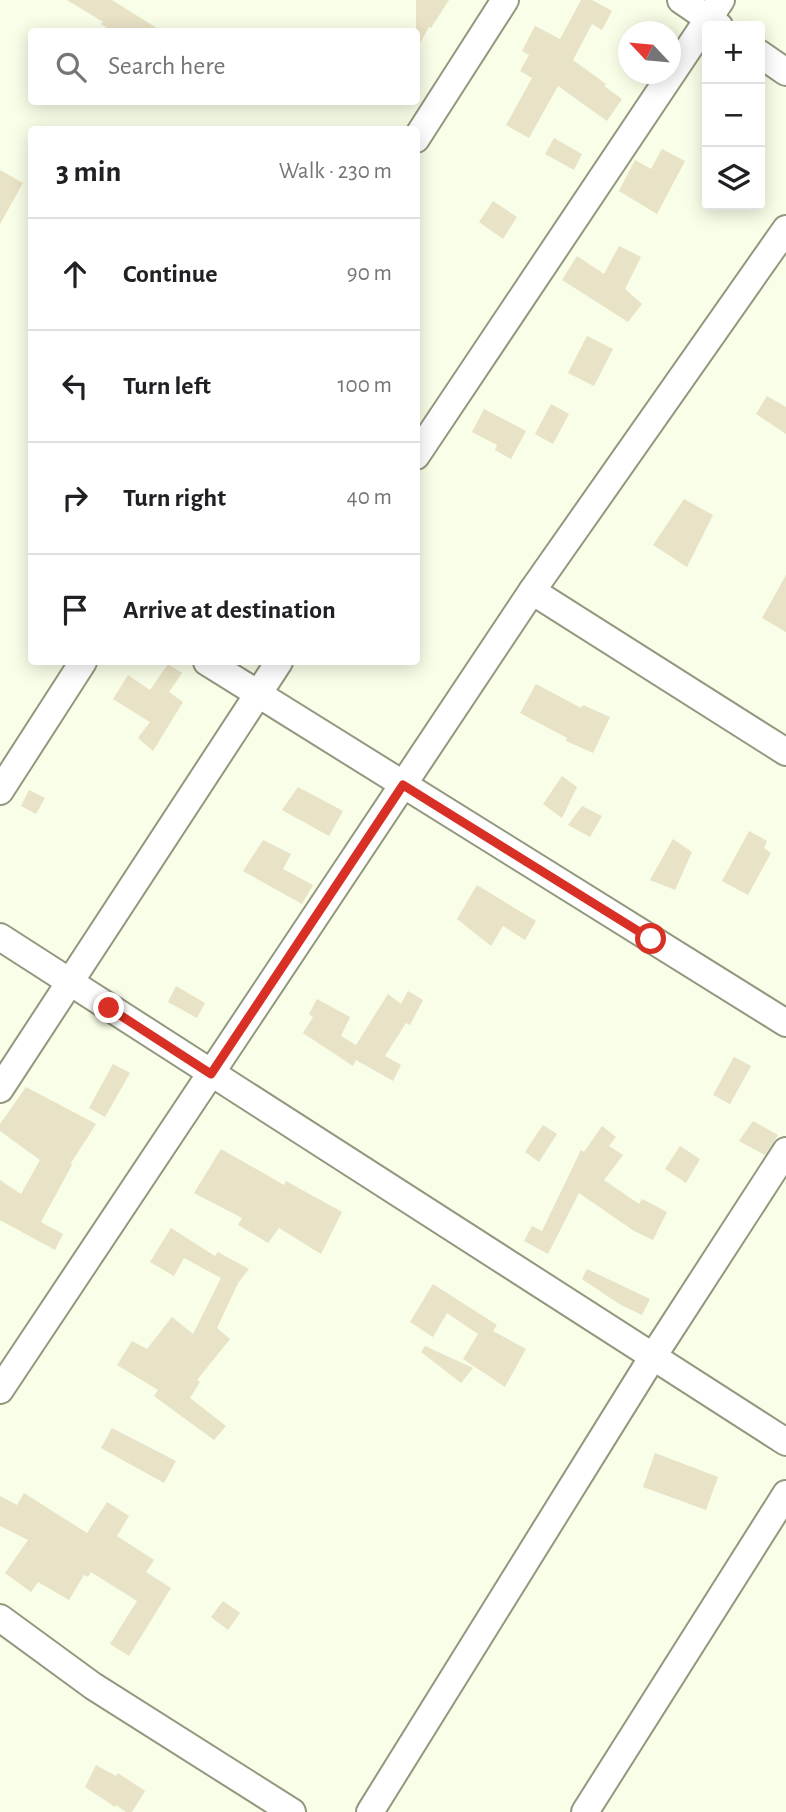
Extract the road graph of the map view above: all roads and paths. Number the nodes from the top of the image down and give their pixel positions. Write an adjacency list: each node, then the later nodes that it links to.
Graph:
1 (505, 0): 6 (street)
2 (681, 0): 3 (street)
3 (716, 15): 8 (street)
4 (765, 57): 5 (street)
5 (786, 72)
6 (420, 133)
7 (786, 229): 9 (street)
8 (420, 450)
9 (532, 591): 14 (street); 15 (street)
10 (81, 665): 16 (street)
11 (212, 665): 13 (street)
12 (277, 665): 13 (street)
13 (258, 693): 15 (street); 18 (street)
14 (786, 752)
15 (403, 785): 19 (street); 20 (street)
16 (0, 792)
17 (0, 937): 18 (street)
18 (69, 982): 20 (street); 21 (street)
19 (786, 1023)
20 (211, 1074): 23 (street); 24 (street)
21 (0, 1089)
22 (786, 1151): 23 (street)
23 (652, 1358): 25 (street); 29 (street)
24 (0, 1390)
25 (786, 1442)
26 (786, 1494): 30 (street)
27 (0, 1618): 28 (street)
28 (292, 1812)
29 (370, 1812)
30 (585, 1812)

